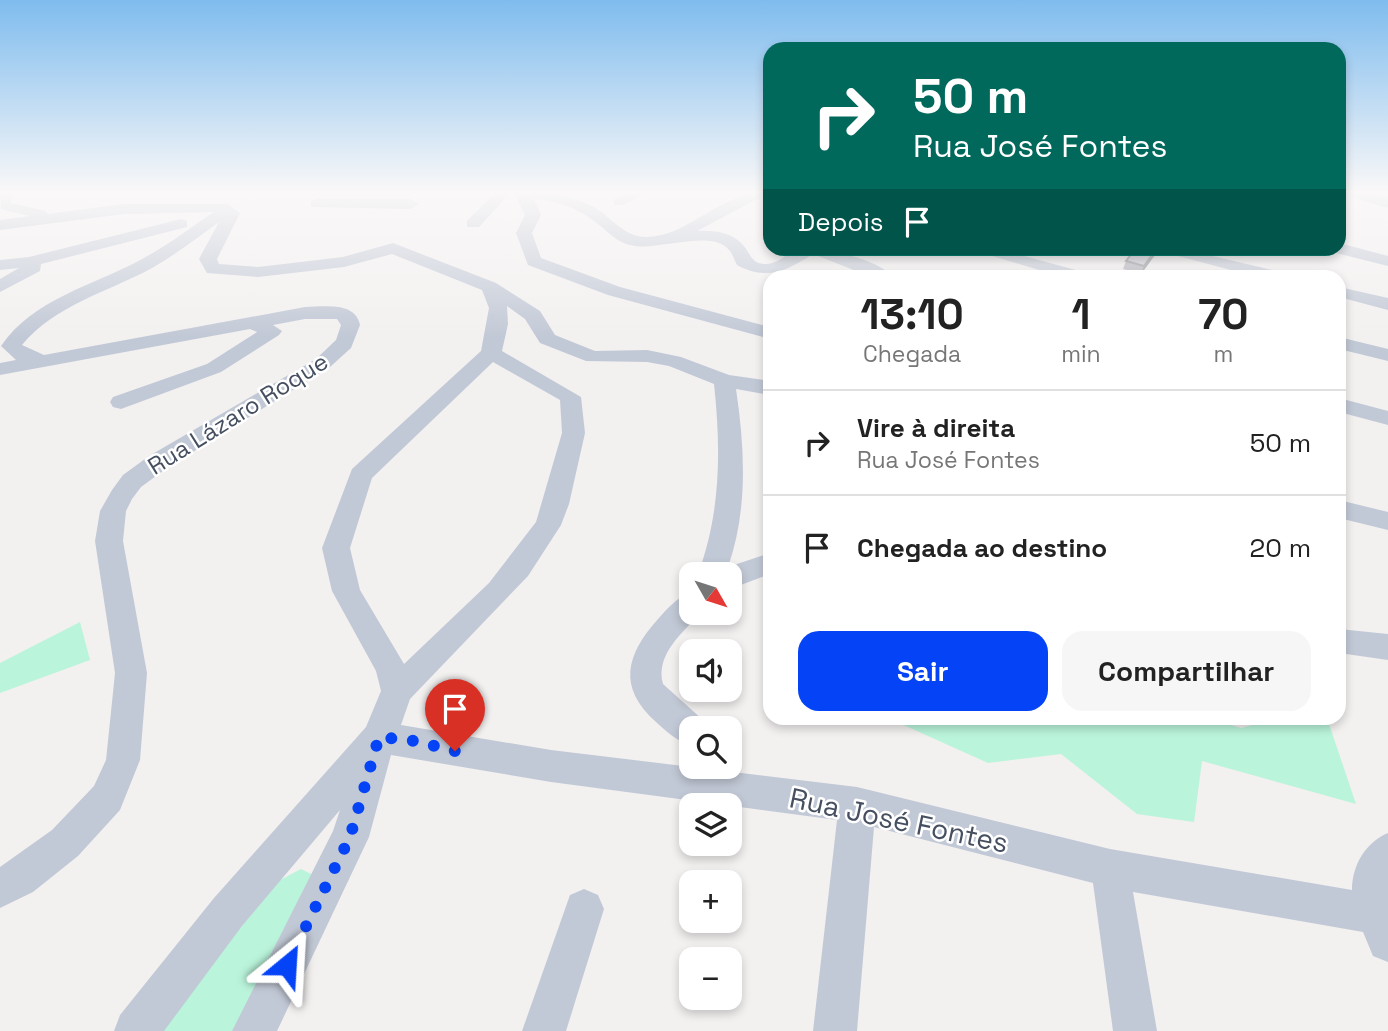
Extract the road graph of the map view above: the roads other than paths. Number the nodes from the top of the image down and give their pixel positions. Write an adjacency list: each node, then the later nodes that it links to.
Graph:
1 (113, 241): 14 (street)
2 (180, 241): 30 (street)
3 (215, 241): 4 (street)
4 (384, 241)
5 (410, 241): 22 (street)
6 (527, 241): 26 (street)
7 (728, 241): 16 (street)
8 (1346, 250): 13 (street)
9 (798, 256): 17 (street)
10 (832, 256): 18 (street)
11 (1003, 256): 19 (street)
12 (1189, 256): 20 (street)
13 (1388, 261)
14 (30, 262): 15 (street); 21 (street)
15 (0, 265)
16 (768, 270)
17 (773, 270)
18 (868, 270)
19 (1055, 270)
20 (1248, 270)
21 (0, 287)
22 (490, 287): 28 (street); 32 (street)
23 (1346, 294): 24 (street)
24 (1388, 304)
25 (248, 321): 30 (street, Rua Lázaro Roque); 34 (street); 53 (street, Rua Lázaro Roque)
26 (763, 331)
27 (1346, 344): 29 (street)
28 (491, 354): 45 (street); 45 (street)
29 (1388, 355)
30 (48, 362): 31 (street, Rua Lázaro Roque)
31 (0, 369)
32 (724, 381): 33 (street); 39 (street)
33 (763, 387)
34 (121, 402)
35 (1346, 407): 36 (street)
36 (1388, 418)
37 (1346, 511): 38 (street)
38 (1388, 521)
39 (717, 562)
40 (763, 566): 41 (street)
41 (742, 574)
42 (679, 618): 46 (street)
43 (1346, 642): 44 (street)
44 (1388, 647)
45 (397, 691): 47 (street)
46 (679, 720)
47 (379, 737): 49 (street, Rua José Fontes); 56 (street); 57 (street)
48 (742, 777): 49 (street)
49 (757, 791): 50 (street, Rua José Fontes)
50 (858, 805): 52 (street, Rua José Fontes); 59 (street)
51 (1383, 857): 55 (street)
52 (1111, 868): 55 (street, Rua José Fontes); 60 (street)
53 (0, 888)
54 (584, 909): 58 (street)
55 (1381, 928)
56 (136, 1031)
57 (254, 1031)
58 (544, 1031)
59 (835, 1031)
60 (1135, 1031)

